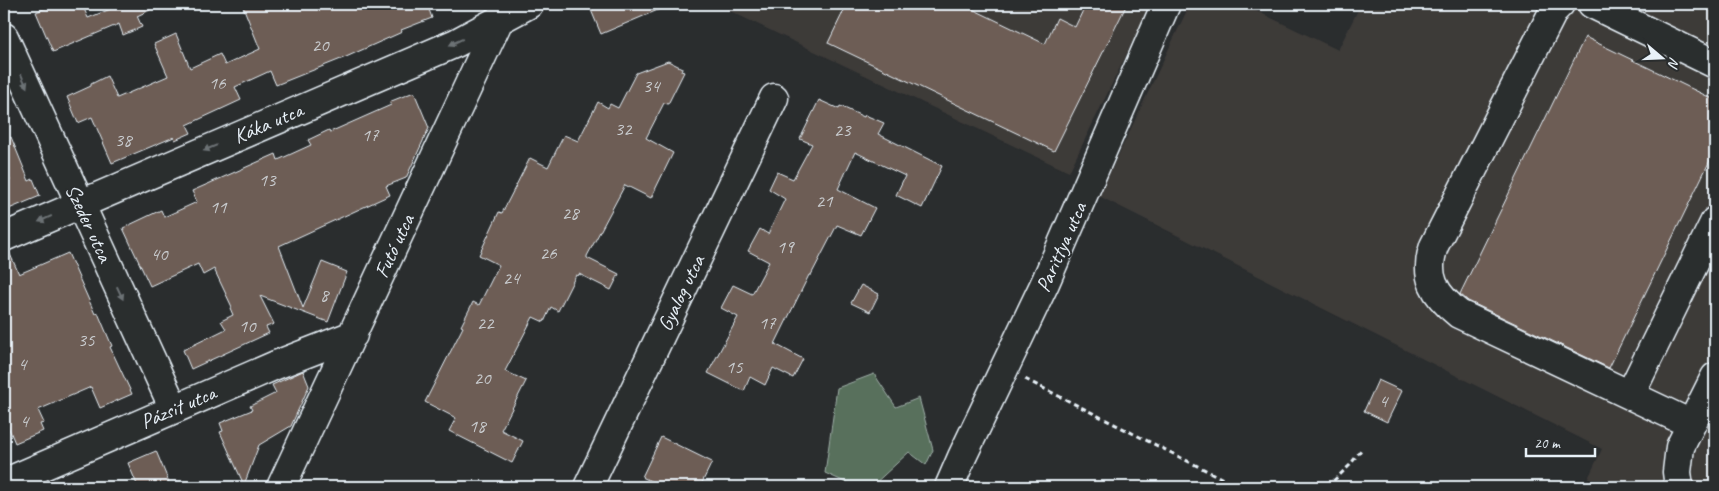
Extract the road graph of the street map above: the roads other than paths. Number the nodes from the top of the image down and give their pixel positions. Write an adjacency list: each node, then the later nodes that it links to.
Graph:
1 (529, 4): 5 (street, Káka utca)
2 (1166, 4): 20 (street, Parittya utca)
3 (1560, 4): 14 (street)
4 (1592, 4): 7 (street)
5 (503, 12): 9 (street, Káka utca, one-way to 9); 12 (street, Futó utca)
6 (4, 37): 9 (street, Szeder utca, one-way to 9)
7 (1715, 64)
8 (774, 98): 19 (street, Gyalog utca)
9 (80, 204): 11 (street, Káka utca, one-way to 11); 15 (street, Szeder utca, one-way to 15)
10 (1715, 221): 14 (street)
11 (4, 237)
12 (353, 335): 15 (street, Pázsit utca); 18 (street, Futó utca)
13 (1715, 377): 16 (street)
14 (1630, 395): 16 (street)
15 (174, 409): 17 (street, Pázsit utca)
16 (1691, 424): 21 (street)
17 (4, 483)
18 (281, 487)
19 (588, 487)
20 (950, 487)
21 (1679, 487)

